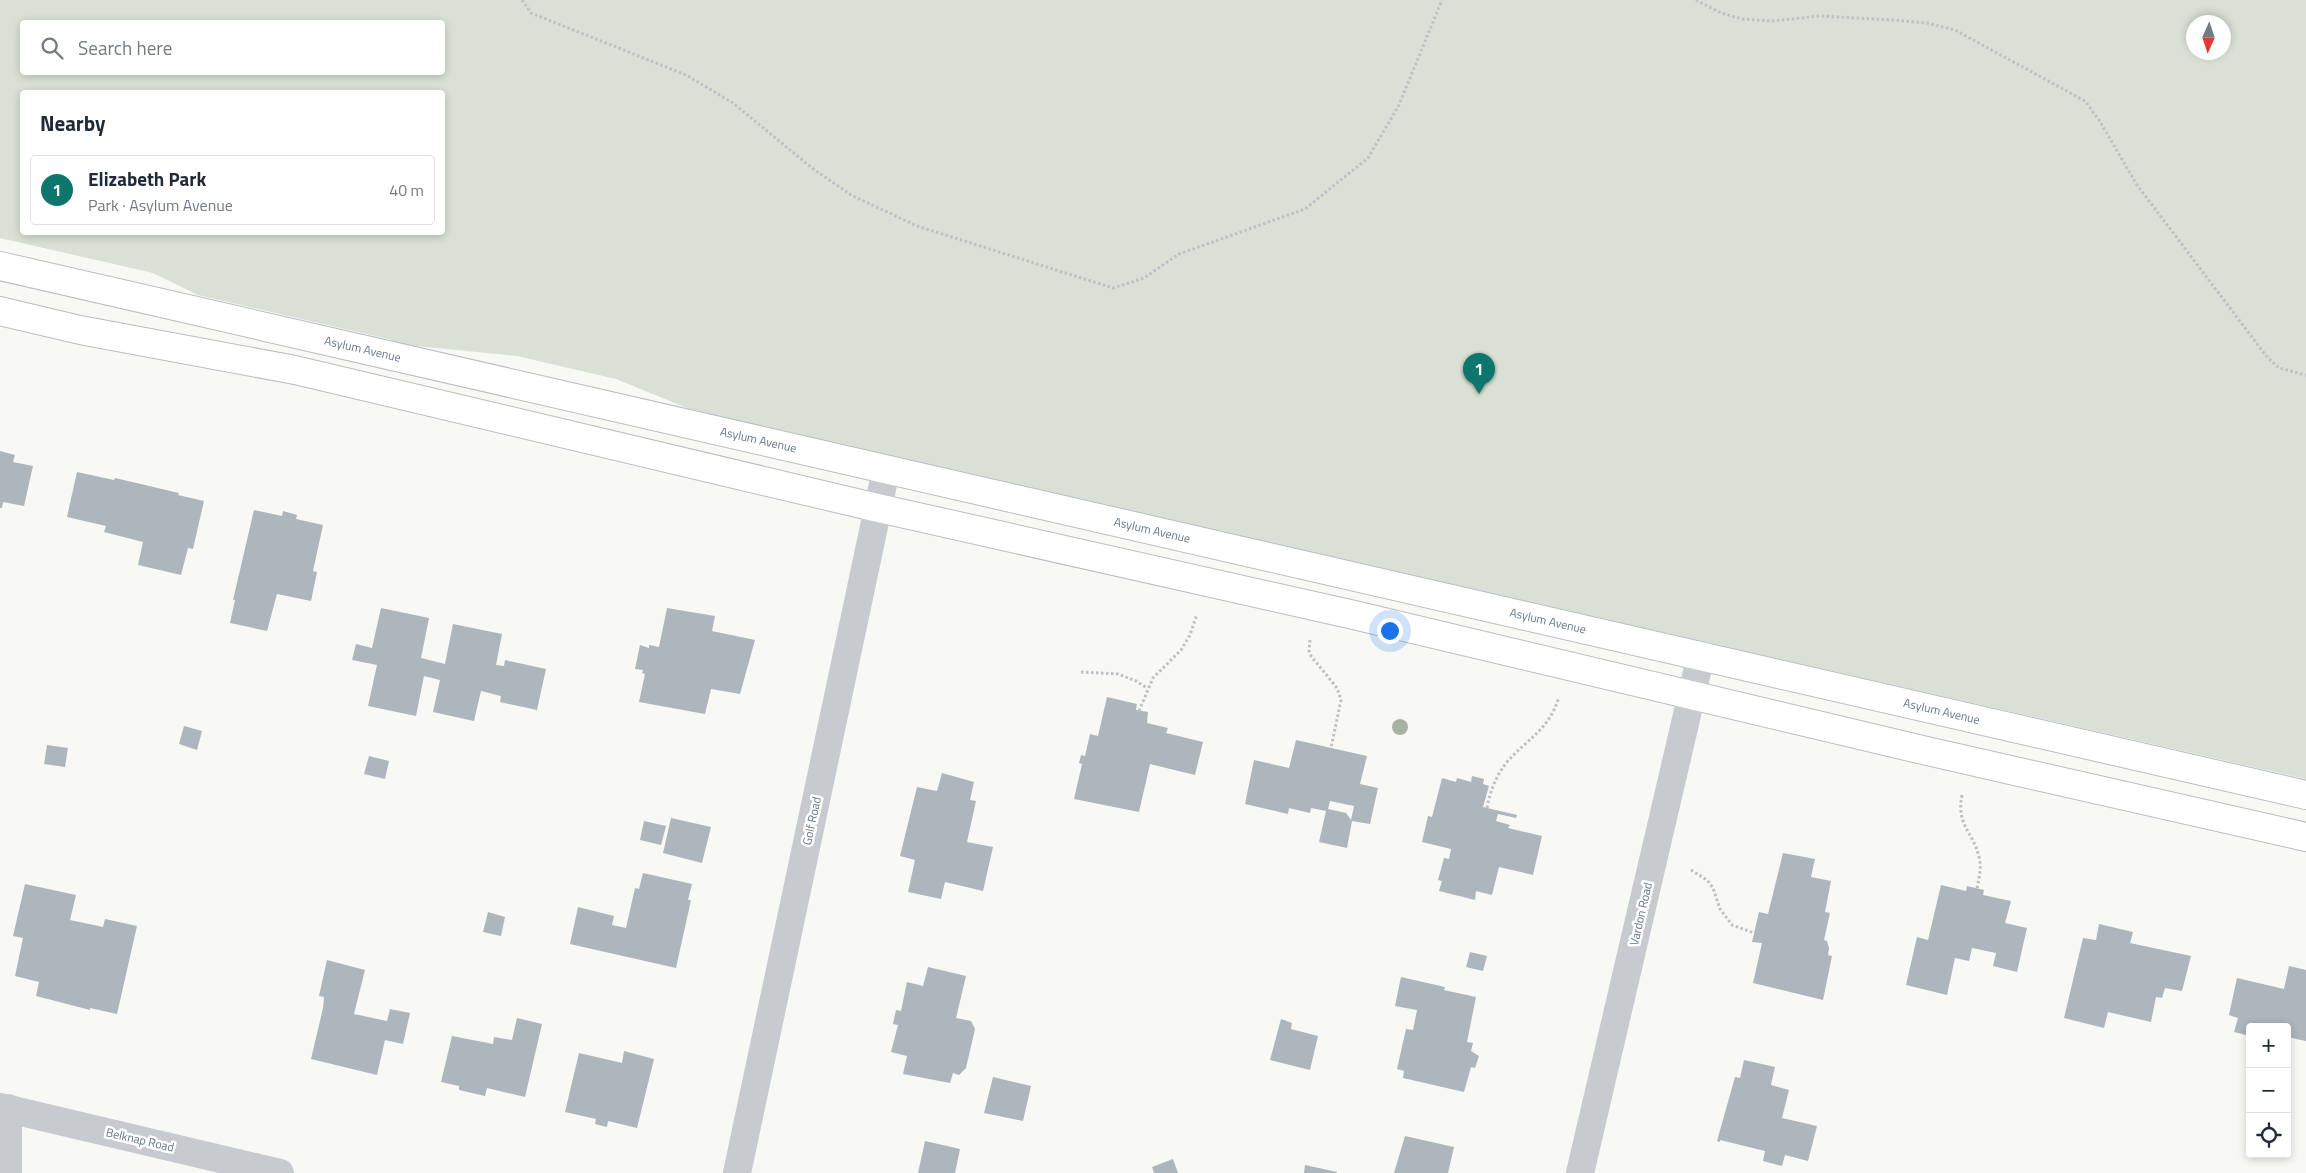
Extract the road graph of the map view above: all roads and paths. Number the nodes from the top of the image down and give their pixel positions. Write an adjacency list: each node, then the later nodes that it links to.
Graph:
1 (522, 0): 2 (path)
2 (1442, 0)
3 (1696, 0): 6 (path)
4 (0, 266): 7 (main road, Asylum Avenue)
5 (0, 311): 8 (main road)
6 (2306, 375)
7 (886, 470): 8 (street, Golf Road); 11 (main road, Asylum Avenue)
8 (878, 508): 15 (main road); 28 (street, Golf Road)
9 (1198, 611): 13 (path)
10 (1311, 637): 17 (path)
11 (1701, 655): 15 (street, Vardon Road); 19 (main road, Asylum Avenue)
12 (1081, 672): 13 (path)
13 (1147, 688): 16 (path)
14 (1560, 694): 20 (path)
15 (1692, 695): 21 (main road); 29 (street, Vardon Road)
16 (1140, 710)
17 (1331, 748)
18 (1963, 787): 23 (path)
19 (2306, 795)
20 (1487, 808)
21 (2306, 837)
22 (1691, 870): 24 (path)
23 (1977, 889)
24 (1754, 933)
25 (4, 1108): 26 (street); 27 (street, Belknap Road)
26 (8, 1173)
27 (280, 1173)
28 (737, 1173)
29 (1580, 1173)

